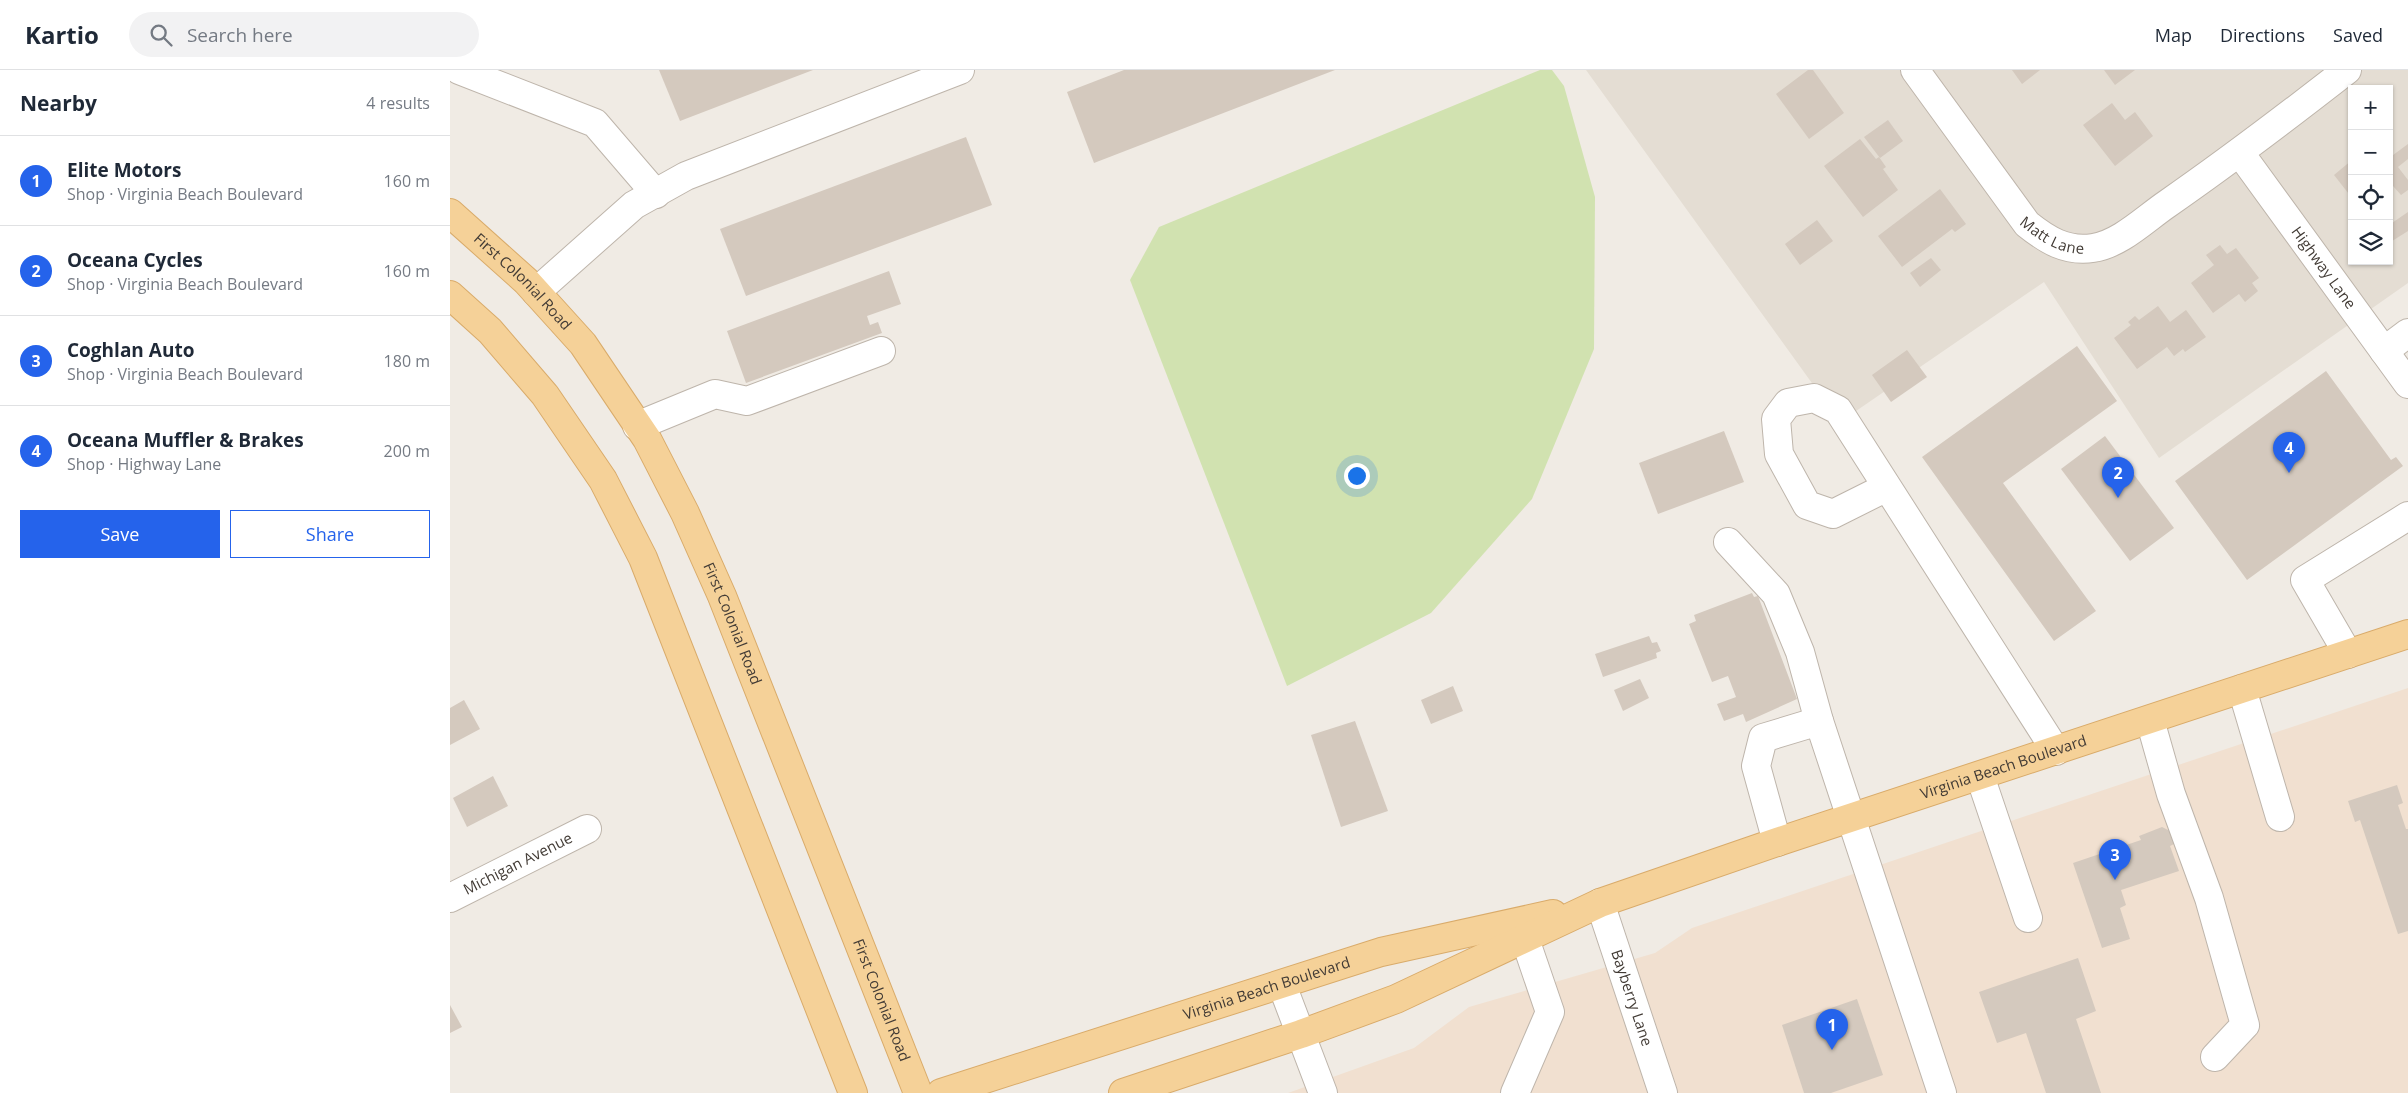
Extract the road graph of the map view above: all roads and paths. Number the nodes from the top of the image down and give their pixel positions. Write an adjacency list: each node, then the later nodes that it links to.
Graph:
1 (459, 70): 6 (street)
2 (960, 70): 6 (street)
3 (1915, 70): 5 (street, Matt Lane)
4 (2348, 70): 5 (street, Matt Lane)
5 (2240, 153): 12 (street, Highway Lane)
6 (656, 194): 8 (street)
7 (450, 213): 8 (main road, First Colonial Road)
8 (536, 292): 14 (main road, First Colonial Road)
9 (450, 295): 36 (main road)
10 (2408, 333): 12 (street)
11 (880, 351): 14 (street)
12 (2384, 351): 13 (street, Highway Lane)
13 (2408, 384)
14 (637, 426): 37 (main road, First Colonial Road)
15 (1887, 488): 15 (street); 23 (street)
16 (2408, 516): 19 (street)
17 (1728, 542): 22 (street)
18 (2408, 634): 19 (main road, Virginia Beach Boulevard)
19 (2348, 654): 20 (main road, Virginia Beach Boulevard)
20 (2242, 689): 21 (main road, Virginia Beach Boulevard); 25 (street)
21 (2150, 720): 23 (main road, Virginia Beach Boulevard); 35 (street)
22 (1818, 721): 26 (street); 28 (street)
23 (2056, 751): 24 (main road, Virginia Beach Boulevard)
24 (1980, 776): 26 (main road, Virginia Beach Boulevard); 31 (street)
25 (2280, 817)
26 (1850, 818): 28 (main road, Virginia Beach Boulevard); 43 (street)
27 (587, 829): 29 (street, Michigan Avenue)
28 (1777, 842): 30 (main road, Virginia Beach Boulevard)
29 (450, 898)
30 (1600, 903): 32 (main road, Virginia Beach Boulevard); 33 (main road, Virginia Beach Boulevard); 42 (street, Bayberry Lane)
31 (2028, 918)
32 (1525, 939): 34 (main road, Virginia Beach Boulevard); 41 (street)
33 (1282, 985): 34 (street); 38 (main road, Virginia Beach Boulevard)
34 (1300, 1034): 39 (main road, Virginia Beach Boulevard); 40 (street)
35 (2214, 1057)
36 (853, 1093)
37 (918, 1093)
38 (940, 1093)
39 (1123, 1093)
40 (1323, 1093)
41 (1516, 1093)
42 (1663, 1093)
43 (1942, 1093)

